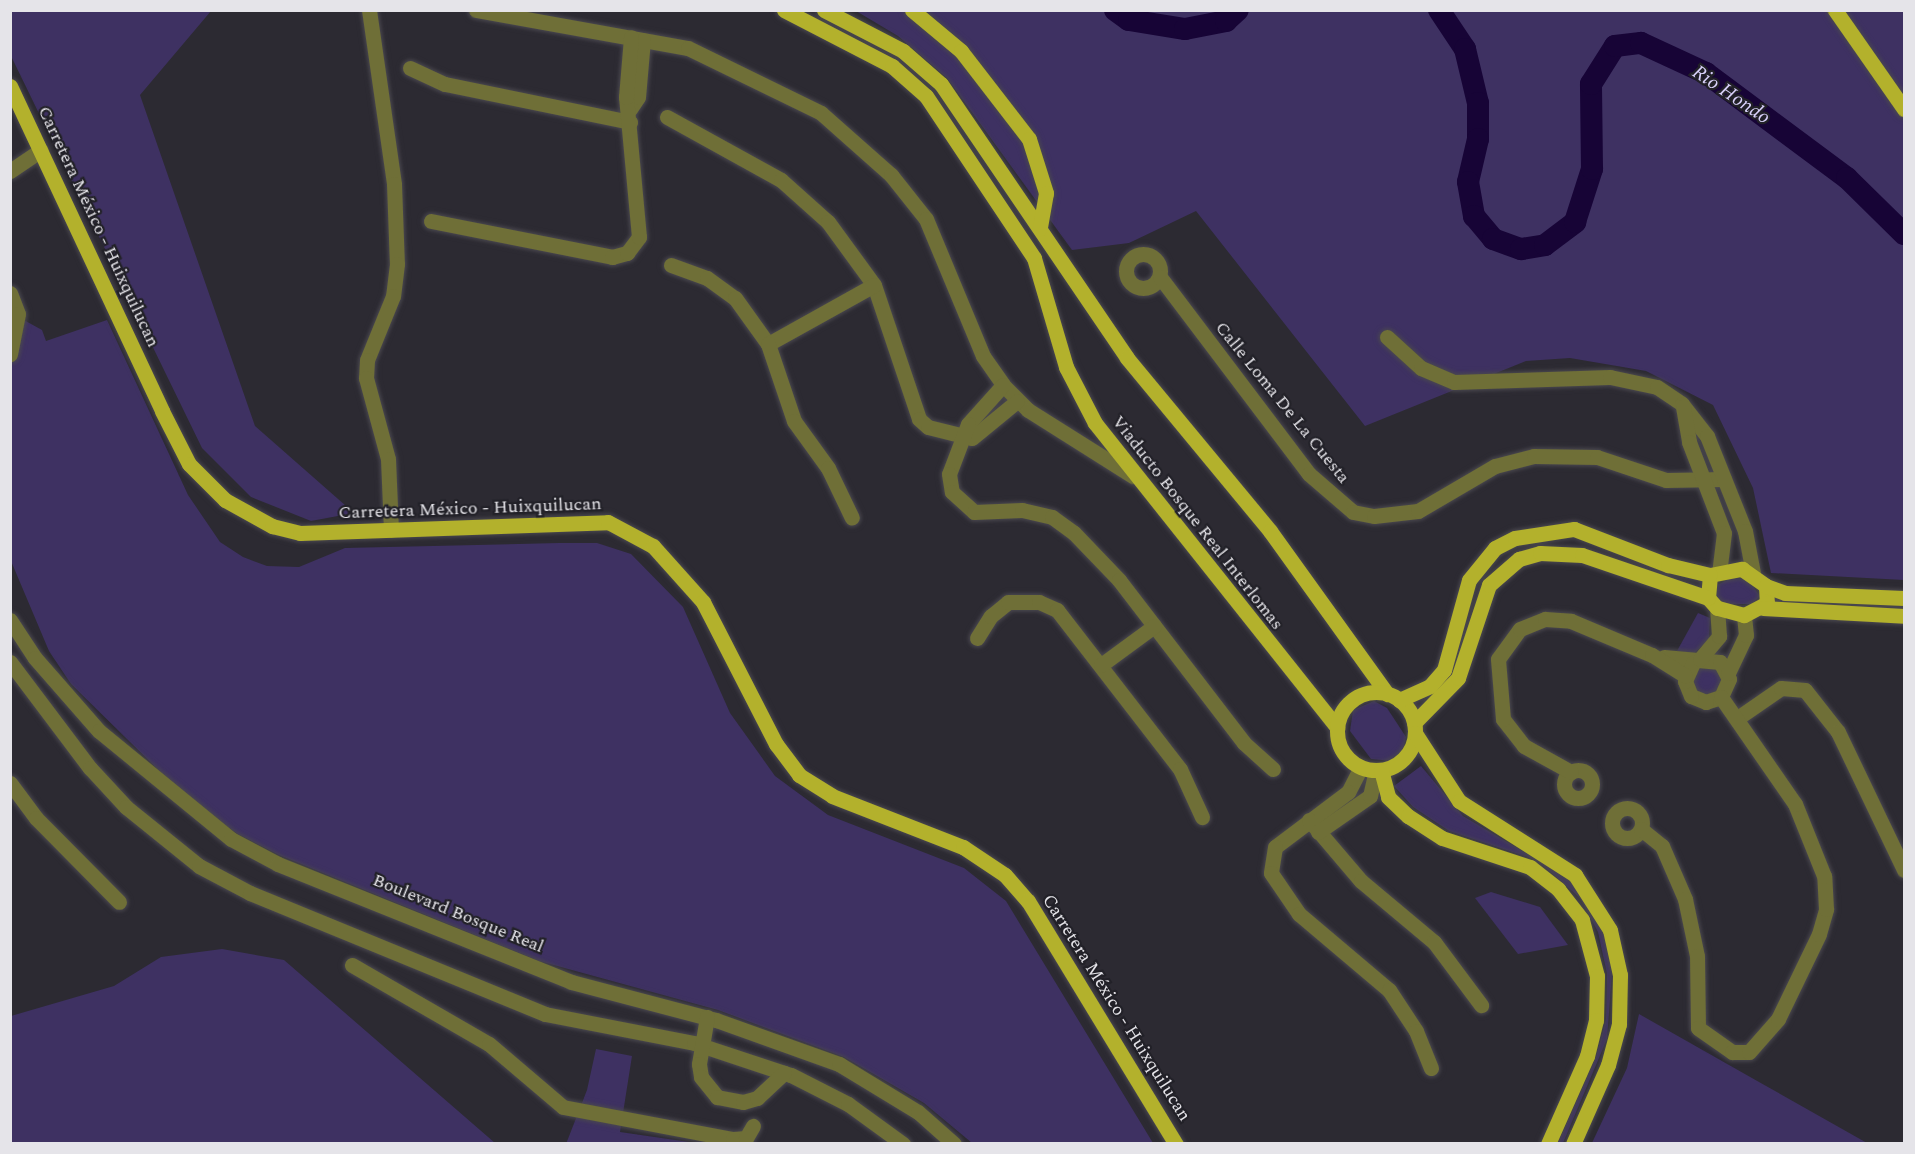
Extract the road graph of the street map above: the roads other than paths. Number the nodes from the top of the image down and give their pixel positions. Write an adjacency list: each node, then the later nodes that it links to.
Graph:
1 (369, 10): 32 (street)
2 (476, 10): 7 (street)
3 (784, 10): 28 (main road, Viaducto Bosque Real Interlomas)
4 (824, 10): 16 (main road)
5 (912, 10): 16 (main road)
6 (1835, 10): 10 (main road)
7 (637, 38): 11 (street); 24 (street)
8 (410, 68): 11 (street)
9 (10, 86): 13 (main road, Carretera México - Huixquilucan)
10 (1905, 109)
11 (630, 115): 15 (street)
12 (667, 117): 19 (street)
13 (41, 150): 14 (street); 32 (main road, Carretera México - Huixquilucan)
14 (10, 171)
15 (431, 221)
16 (1040, 228): 48 (main road)
17 (671, 265): 22 (street)
18 (1160, 278): 29 (street, Calle Loma De La Cuesta)
19 (874, 285): 22 (street); 27 (street)
20 (10, 292): 23 (street)
21 (1387, 337): 26 (street)
22 (768, 344): 31 (street)
23 (10, 354)
24 (1003, 386): 25 (street); 27 (street)
25 (1017, 401): 27 (street); 28 (street)
26 (1682, 404): 29 (street); 30 (street)
27 (963, 439): 42 (street)
28 (1133, 476): 51 (main road, Viaducto Bosque Real Interlomas)
29 (1703, 479): 30 (street, Calle Loma De La Cuesta); 33 (street)
30 (1724, 479): 34 (street)
31 (852, 518)
32 (391, 530): 72 (main road, Carretera México - Huixquilucan)
33 (1714, 573): 34 (main road); 37 (main road); 48 (main road)
34 (1753, 573): 35 (main road)
35 (1766, 586): 36 (main road); 38 (main road)
36 (1905, 598)
37 (1712, 603): 39 (main road); 46 (street); 52 (main road)
38 (1763, 608): 39 (main road); 40 (main road)
39 (1744, 615): 47 (street)
40 (1905, 616)
41 (10, 620): 65 (street, Boulevard Bosque Real)
42 (1154, 626): 45 (street); 54 (street)
43 (977, 638): 45 (street)
44 (10, 662): 66 (street)
45 (1101, 664): 58 (street)
46 (1693, 666): 47 (street); 49 (street); 56 (street)
47 (1728, 673): 49 (street)
48 (1393, 697): 51 (main road); 52 (main road)
49 (1721, 697): 50 (street)
50 (1739, 717): 60 (street); 61 (street)
51 (1337, 727): 53 (main road)
52 (1415, 728): 55 (main road); 74 (main road)
53 (1361, 767): 55 (main road); 59 (street)
54 (1273, 770)
55 (1379, 770): 59 (street); 73 (main road)
56 (1571, 772)
57 (10, 783): 62 (street)
58 (1202, 817)
59 (1313, 826): 64 (street); 67 (street)
60 (1641, 829)
61 (1905, 870)
62 (119, 902)
63 (352, 965): 69 (street)
64 (1481, 1005)
65 (707, 1017): 66 (street); 71 (street, Boulevard Bosque Real)
66 (701, 1046): 68 (street); 69 (street)
67 (1431, 1068)
68 (784, 1072): 69 (street); 70 (street)
69 (752, 1100)
70 (903, 1143)
71 (954, 1143)
72 (1176, 1143)
73 (1548, 1143)
74 (1573, 1143)

